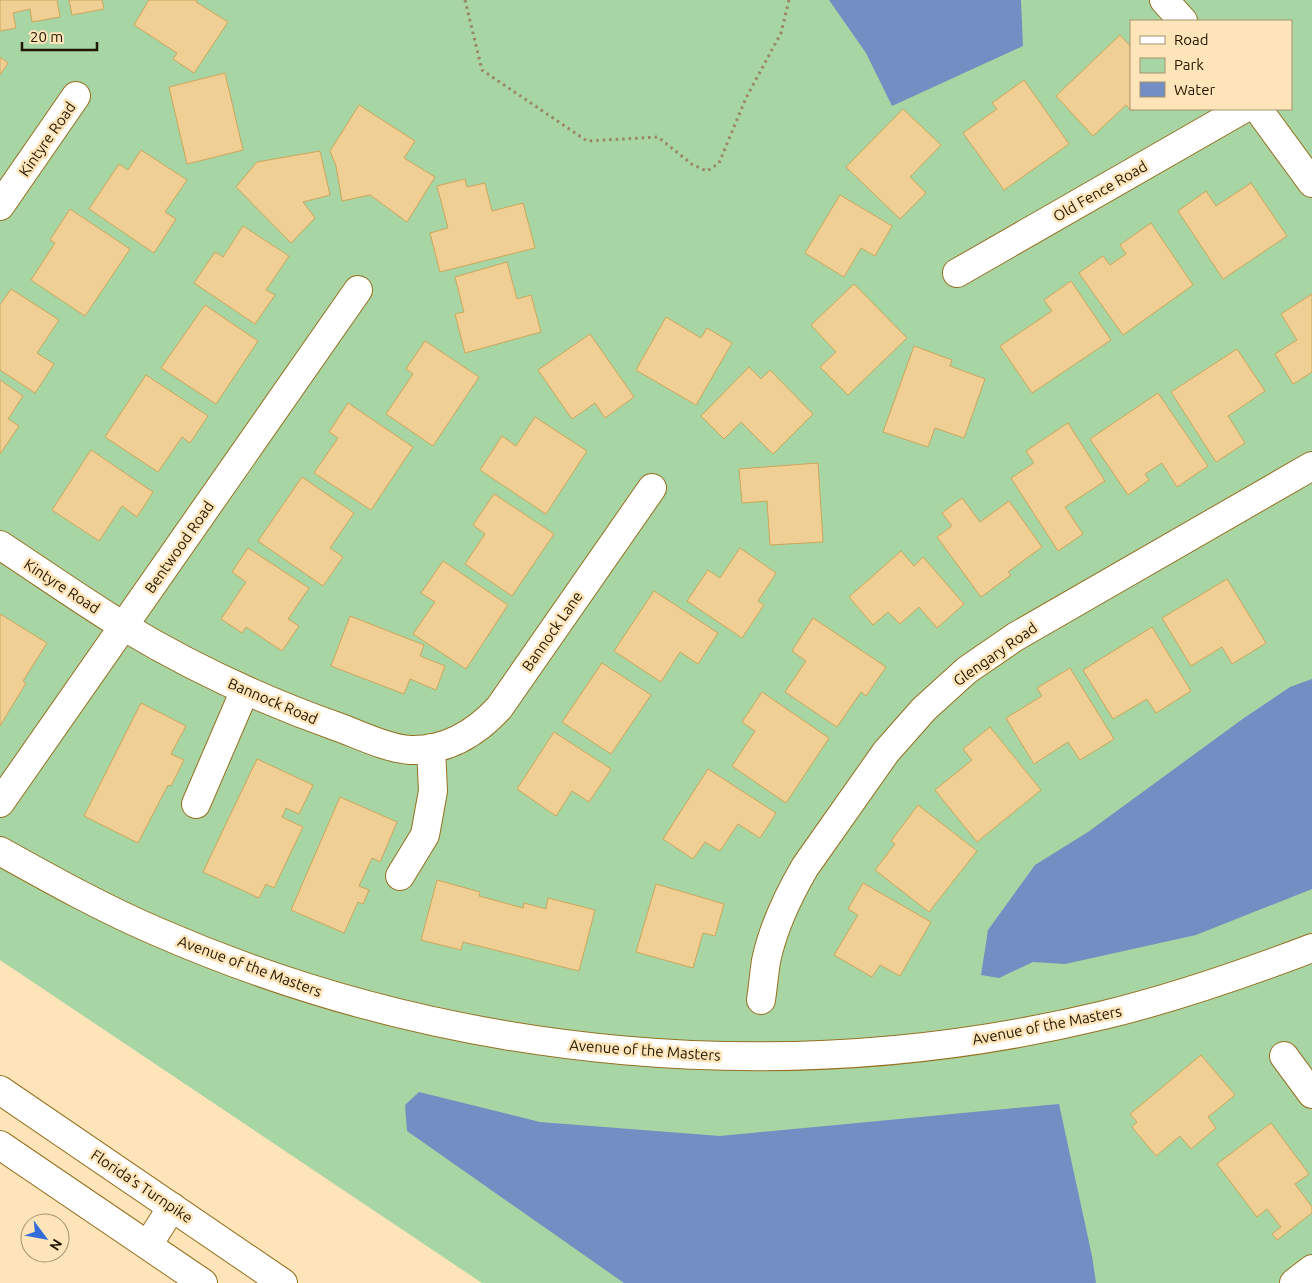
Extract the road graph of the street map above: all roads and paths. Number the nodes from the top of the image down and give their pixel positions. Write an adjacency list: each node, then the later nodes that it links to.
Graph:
1 (465, 0): 2 (path)
2 (788, 0)
3 (1164, 0): 4 (main road)
4 (1182, 20)
5 (76, 96): 9 (main road, Kintyre Road)
6 (1241, 110): 10 (main road, Old Fence Road)
7 (1259, 110): 8 (main road)
8 (1312, 183)
9 (0, 206)
10 (957, 273)
11 (358, 290): 15 (main road, Bentwood Road)
12 (1312, 466): 23 (main road, Glengary Road)
13 (652, 488): 17 (main road, Bannock Lane)
14 (0, 545): 15 (main road, Kintyre Road)
15 (124, 626): 16 (main road, Bannock Road); 18 (main road, Bentwood Road)
16 (245, 690): 17 (main road, Bannock Road); 19 (main road)
17 (431, 748): 21 (main road)
18 (0, 803)
19 (196, 804)
20 (0, 850): 22 (main road, Avenue of the Masters)
21 (400, 876)
22 (1312, 948)
23 (761, 1000)
24 (1284, 1056): 26 (main road)
25 (0, 1090): 28 (main road, Florida's Turnpike)
26 (1312, 1094)
27 (0, 1145): 29 (main road)
28 (172, 1207): 29 (main road); 32 (main road, Florida's Turnpike)
29 (148, 1245): 31 (main road)
30 (1312, 1269): 33 (main road)
31 (203, 1283)
32 (283, 1283)
33 (1294, 1283)

